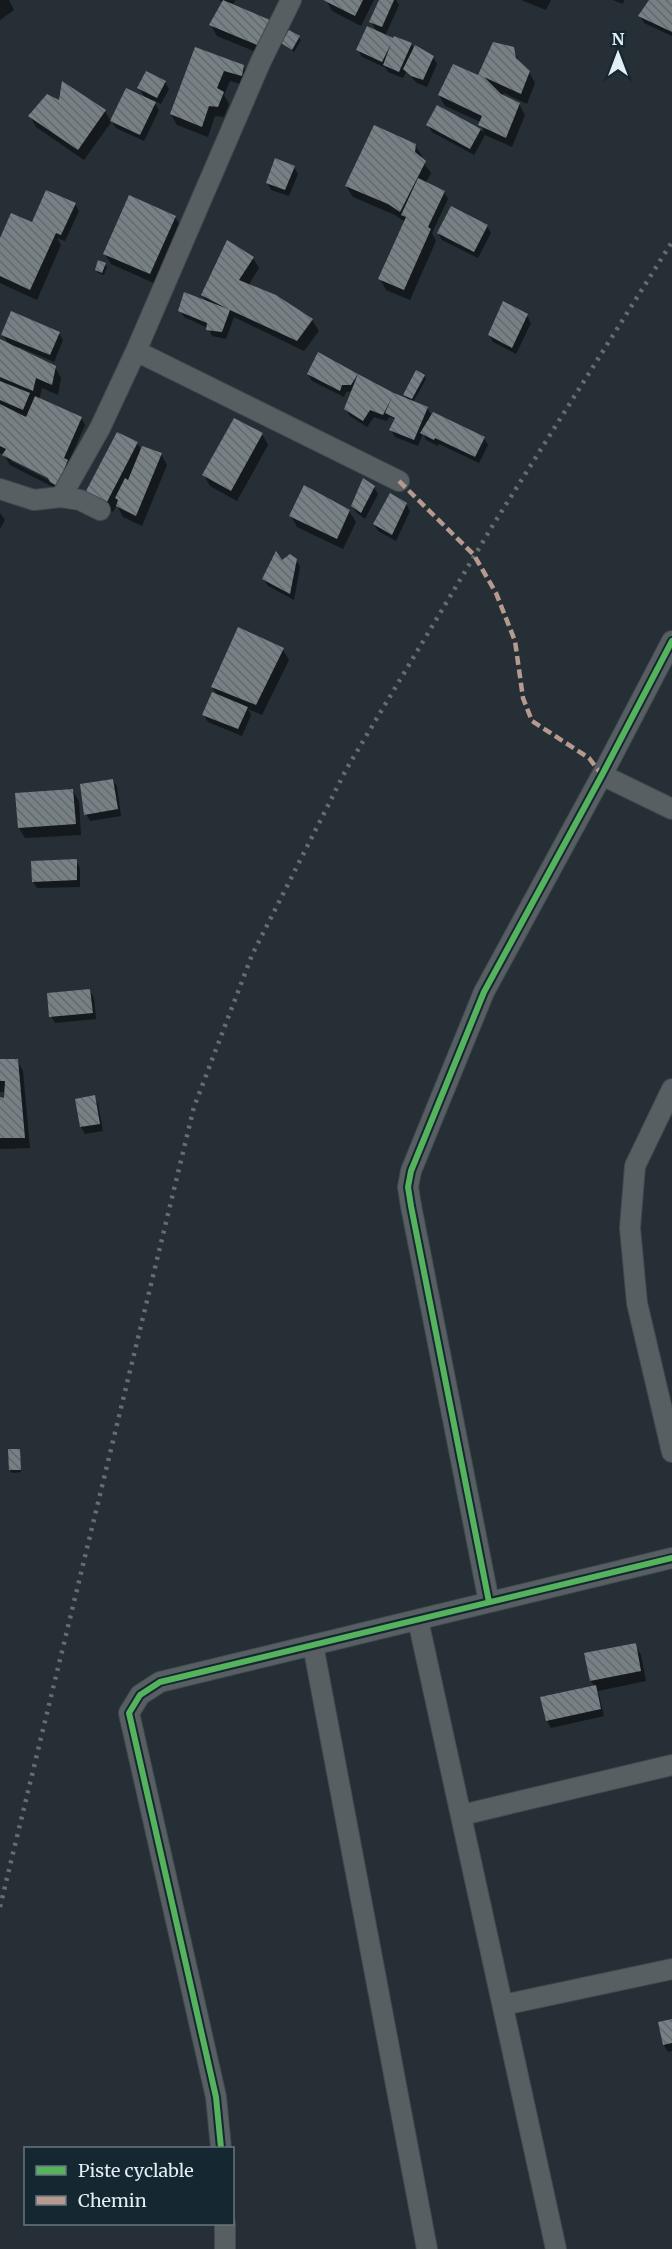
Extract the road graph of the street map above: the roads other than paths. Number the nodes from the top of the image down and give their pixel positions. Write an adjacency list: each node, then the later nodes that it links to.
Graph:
1 (291, 0): 2 (street)
2 (136, 351): 3 (street); 5 (street)
3 (399, 481)
4 (0, 489): 5 (street)
5 (61, 497): 6 (street)
6 (100, 510)
7 (672, 641): 8 (street)
8 (602, 776): 9 (street); 13 (street)
9 (672, 809)
10 (672, 1089): 11 (street)
11 (672, 1452)
12 (672, 1558): 13 (street)
13 (489, 1602): 14 (street)
14 (418, 1620): 15 (street); 17 (street)
15 (313, 1645): 20 (street); 23 (street)
16 (672, 1765): 17 (street)
17 (462, 1815): 19 (street)
18 (672, 1970): 19 (street)
19 (503, 2005): 24 (street)
20 (221, 2147)
21 (225, 2225): 22 (street)
22 (225, 2249)
23 (427, 2249)
24 (556, 2249)

